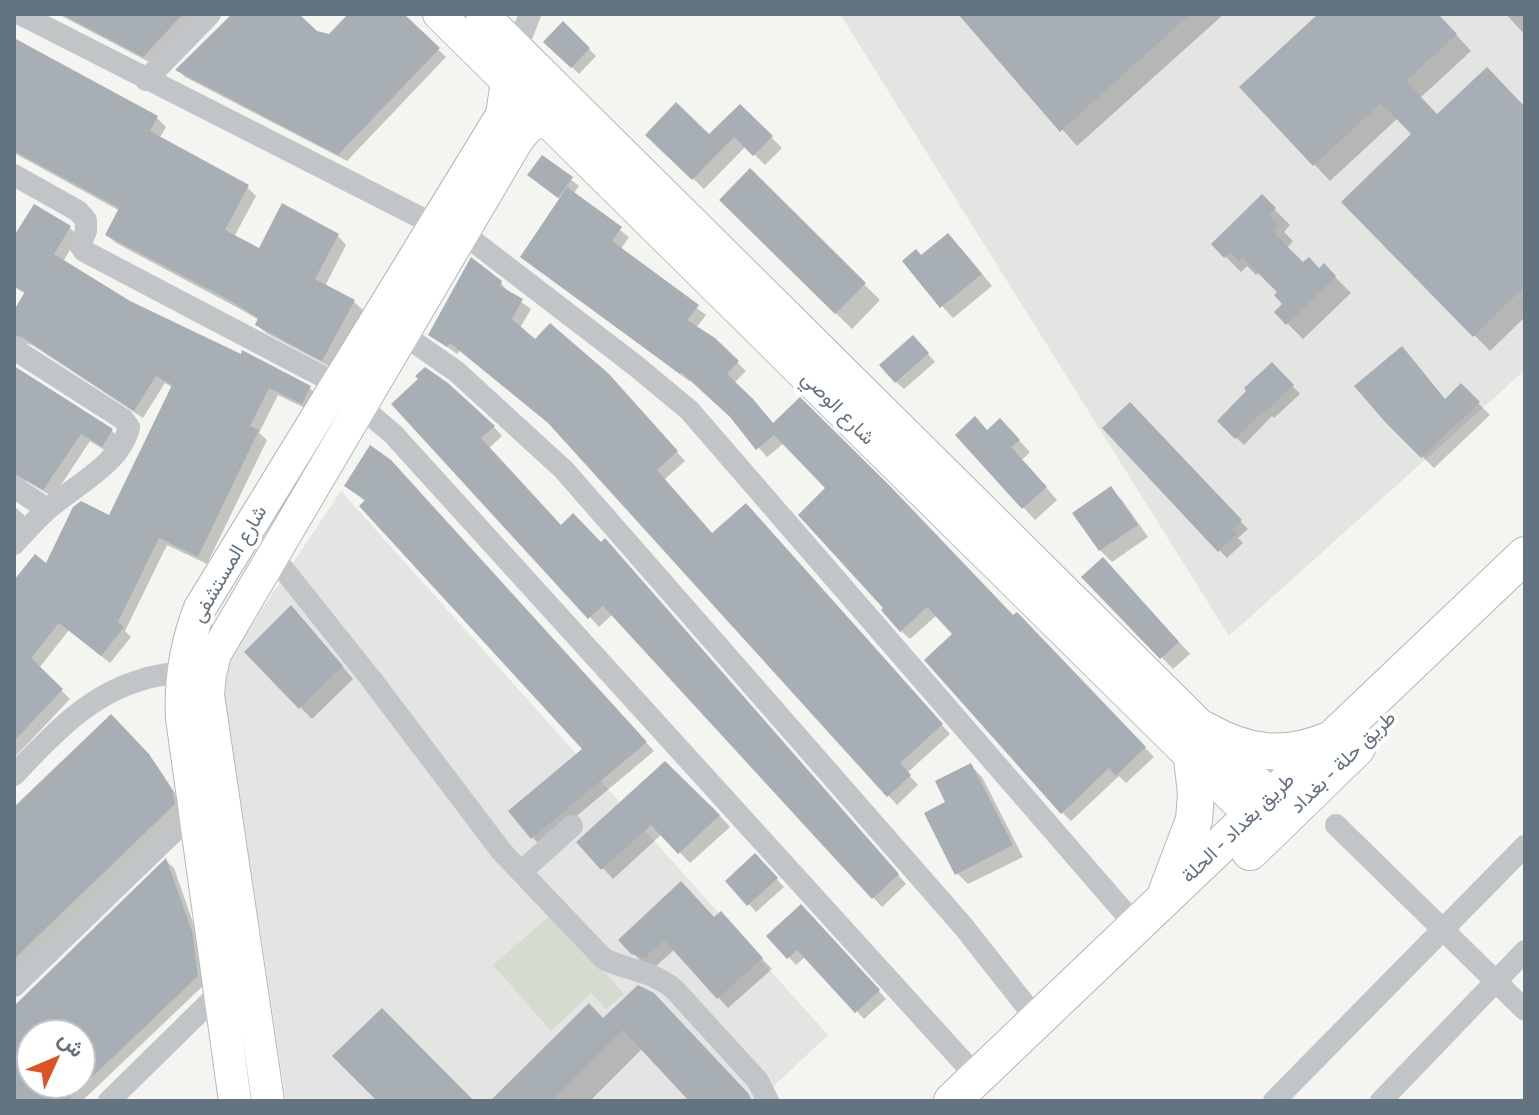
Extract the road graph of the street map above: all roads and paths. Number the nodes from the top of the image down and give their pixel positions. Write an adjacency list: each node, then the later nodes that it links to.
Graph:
1 (20, 14): 6 (street)
2 (210, 14): 6 (street)
3 (439, 14): 7 (street, شارع الوصي)
4 (482, 14): 7 (street, شارع الوصي)
5 (530, 14): 7 (street)
6 (146, 80): 9 (street)
7 (534, 86): 9 (street, شارع المستشفى); 22 (street, شارع الوصي)
8 (15, 178): 12 (street)
9 (449, 230): 10 (street, شارع المستشفى); 12 (street, شارع المستشفى); 31 (street)
10 (404, 335): 13 (street, شارع المستشفى); 38 (street)
11 (14, 349): 15 (street)
12 (337, 384): 20 (street, شارع المستشفى)
13 (361, 407): 18 (street, شارع المستشفى); 39 (street)
14 (14, 487): 15 (street)
15 (47, 509): 16 (street)
16 (14, 544)
17 (1525, 555): 21 (main road, طريق بغداد - الحلة)
18 (273, 556): 20 (street, شارع المستشفى); 29 (street)
19 (1525, 589): 39 (main road, طريق حلة - بغداد)
20 (196, 673): 23 (street); 25 (street, شارع المستشفى); 42 (street, شارع المستشفى)
21 (1331, 739): 22 (main road); 30 (main road, طريق بغداد - الحلة)
22 (1198, 744): 24 (street, شارع الوصي); 30 (main road)
23 (14, 775)
24 (1247, 792)
25 (196, 810): 35 (street); 36 (street, شارع المستشفى)
26 (1336, 825): 32 (street)
27 (572, 826): 29 (street)
28 (1525, 846): 32 (street)
29 (521, 872): 43 (street)
30 (1164, 901): 31 (main road, طريق بغداد - الحلة)
31 (1137, 927): 38 (main road, طريق بغداد - الحلة)
32 (1444, 929): 34 (street); 44 (street)
33 (1525, 951): 34 (street)
34 (1496, 981): 37 (street); 45 (street)
35 (14, 986)
36 (220, 992): 40 (street); 41 (street, شارع المستشفى)
37 (1525, 1010)
38 (1038, 1021): 39 (main road, طريق بغداد - الحلة)
39 (972, 1093)
40 (109, 1101)
41 (235, 1101)
42 (268, 1101)
43 (768, 1101)
44 (1274, 1101)
45 (1381, 1101)

